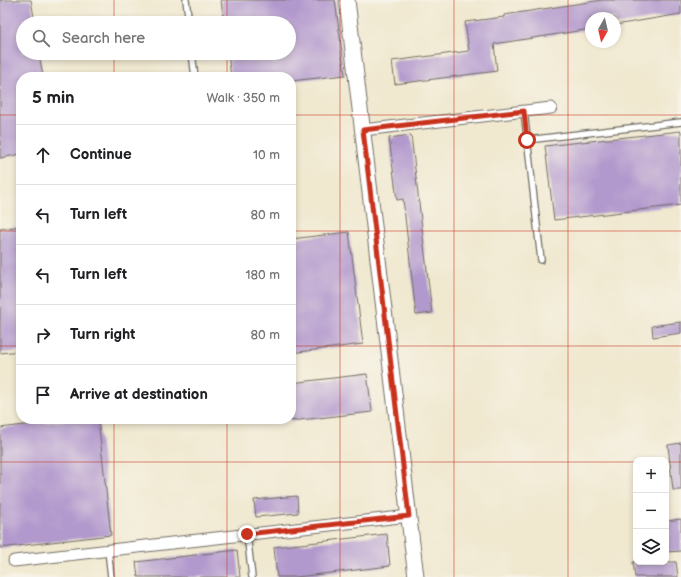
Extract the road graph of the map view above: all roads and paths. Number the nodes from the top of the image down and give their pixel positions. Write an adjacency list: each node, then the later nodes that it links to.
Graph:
1 (186, 0): 3 (lane)
2 (347, 0): 9 (street)
3 (188, 16)
4 (193, 60): 5 (lane)
5 (195, 72)
6 (551, 108): 7 (street)
7 (524, 111): 9 (street); 10 (lane)
8 (681, 122): 10 (lane)
9 (363, 130): 12 (street)
10 (527, 140): 11 (lane)
11 (541, 260)
12 (409, 516): 13 (street); 18 (street)
13 (247, 534): 14 (street); 17 (lane)
14 (108, 550): 15 (street); 16 (lane)
15 (14, 561)
16 (111, 577)
17 (252, 577)
18 (416, 577)

